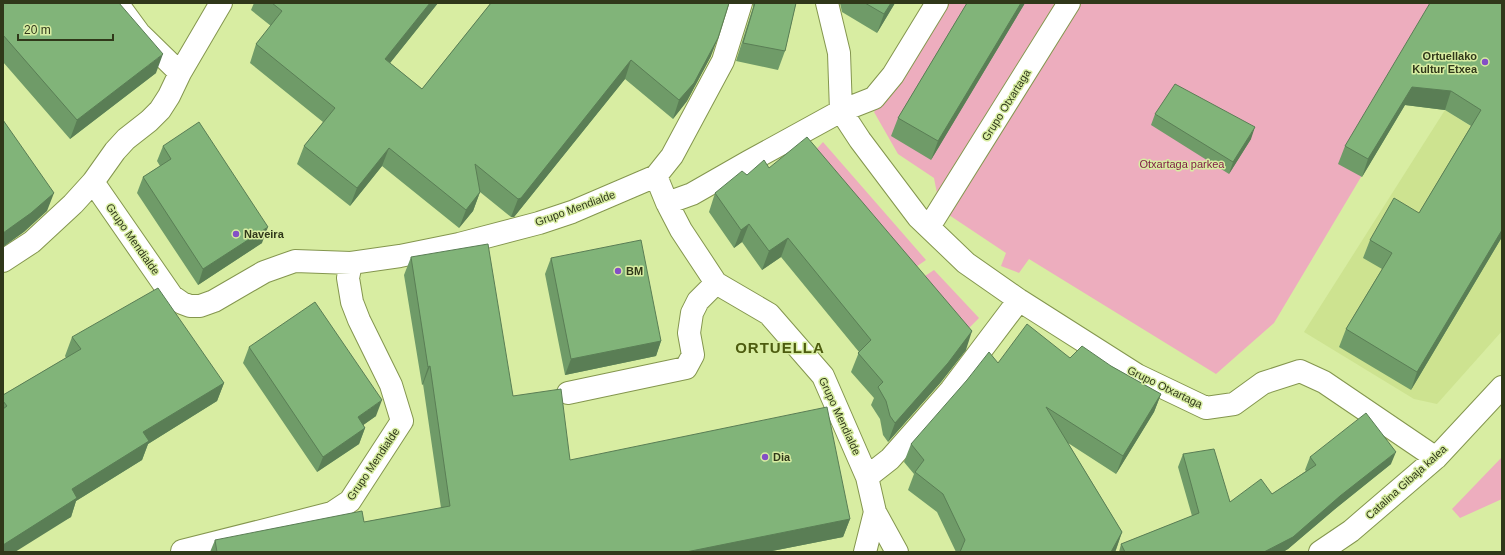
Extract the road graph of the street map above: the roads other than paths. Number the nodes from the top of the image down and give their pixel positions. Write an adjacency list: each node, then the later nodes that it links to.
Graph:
1 (117, 3): 7 (street)
2 (221, 3): 7 (street)
3 (741, 3): 9 (street, Grupo Mendialde)
4 (827, 3): 8 (street)
5 (936, 3): 8 (street)
6 (1069, 3): 12 (street, Grupo Otxartaga)
7 (180, 73): 10 (street)
8 (841, 111): 11 (street); 12 (street, Grupo Otxartaga)
9 (656, 176): 11 (street, Grupo Mendialde); 14 (street, Grupo Mendialde)
10 (94, 182): 13 (street); 14 (street, Grupo Mendialde)
11 (667, 203): 15 (street, Grupo Mendialde)
12 (929, 227): 16 (street, Grupo Otxartaga)
13 (3, 261)
14 (351, 263): 22 (street, Grupo Mendialde)
15 (716, 283): 18 (street); 20 (street, Grupo Mendialde)
16 (1019, 300): 19 (street, Grupo Otxartaga); 20 (street)
17 (1502, 387): 19 (street, Catalina Gibaja kalea)
18 (568, 393)
19 (1436, 458): 25 (street, Catalina Gibaja kalea)
20 (867, 477): 21 (street, Grupo Mendialde)
21 (875, 512): 23 (street, Grupo Mendialde); 24 (street, Grupo Mendialde)
22 (182, 552)
23 (865, 552)
24 (897, 552)
25 (1320, 552)

